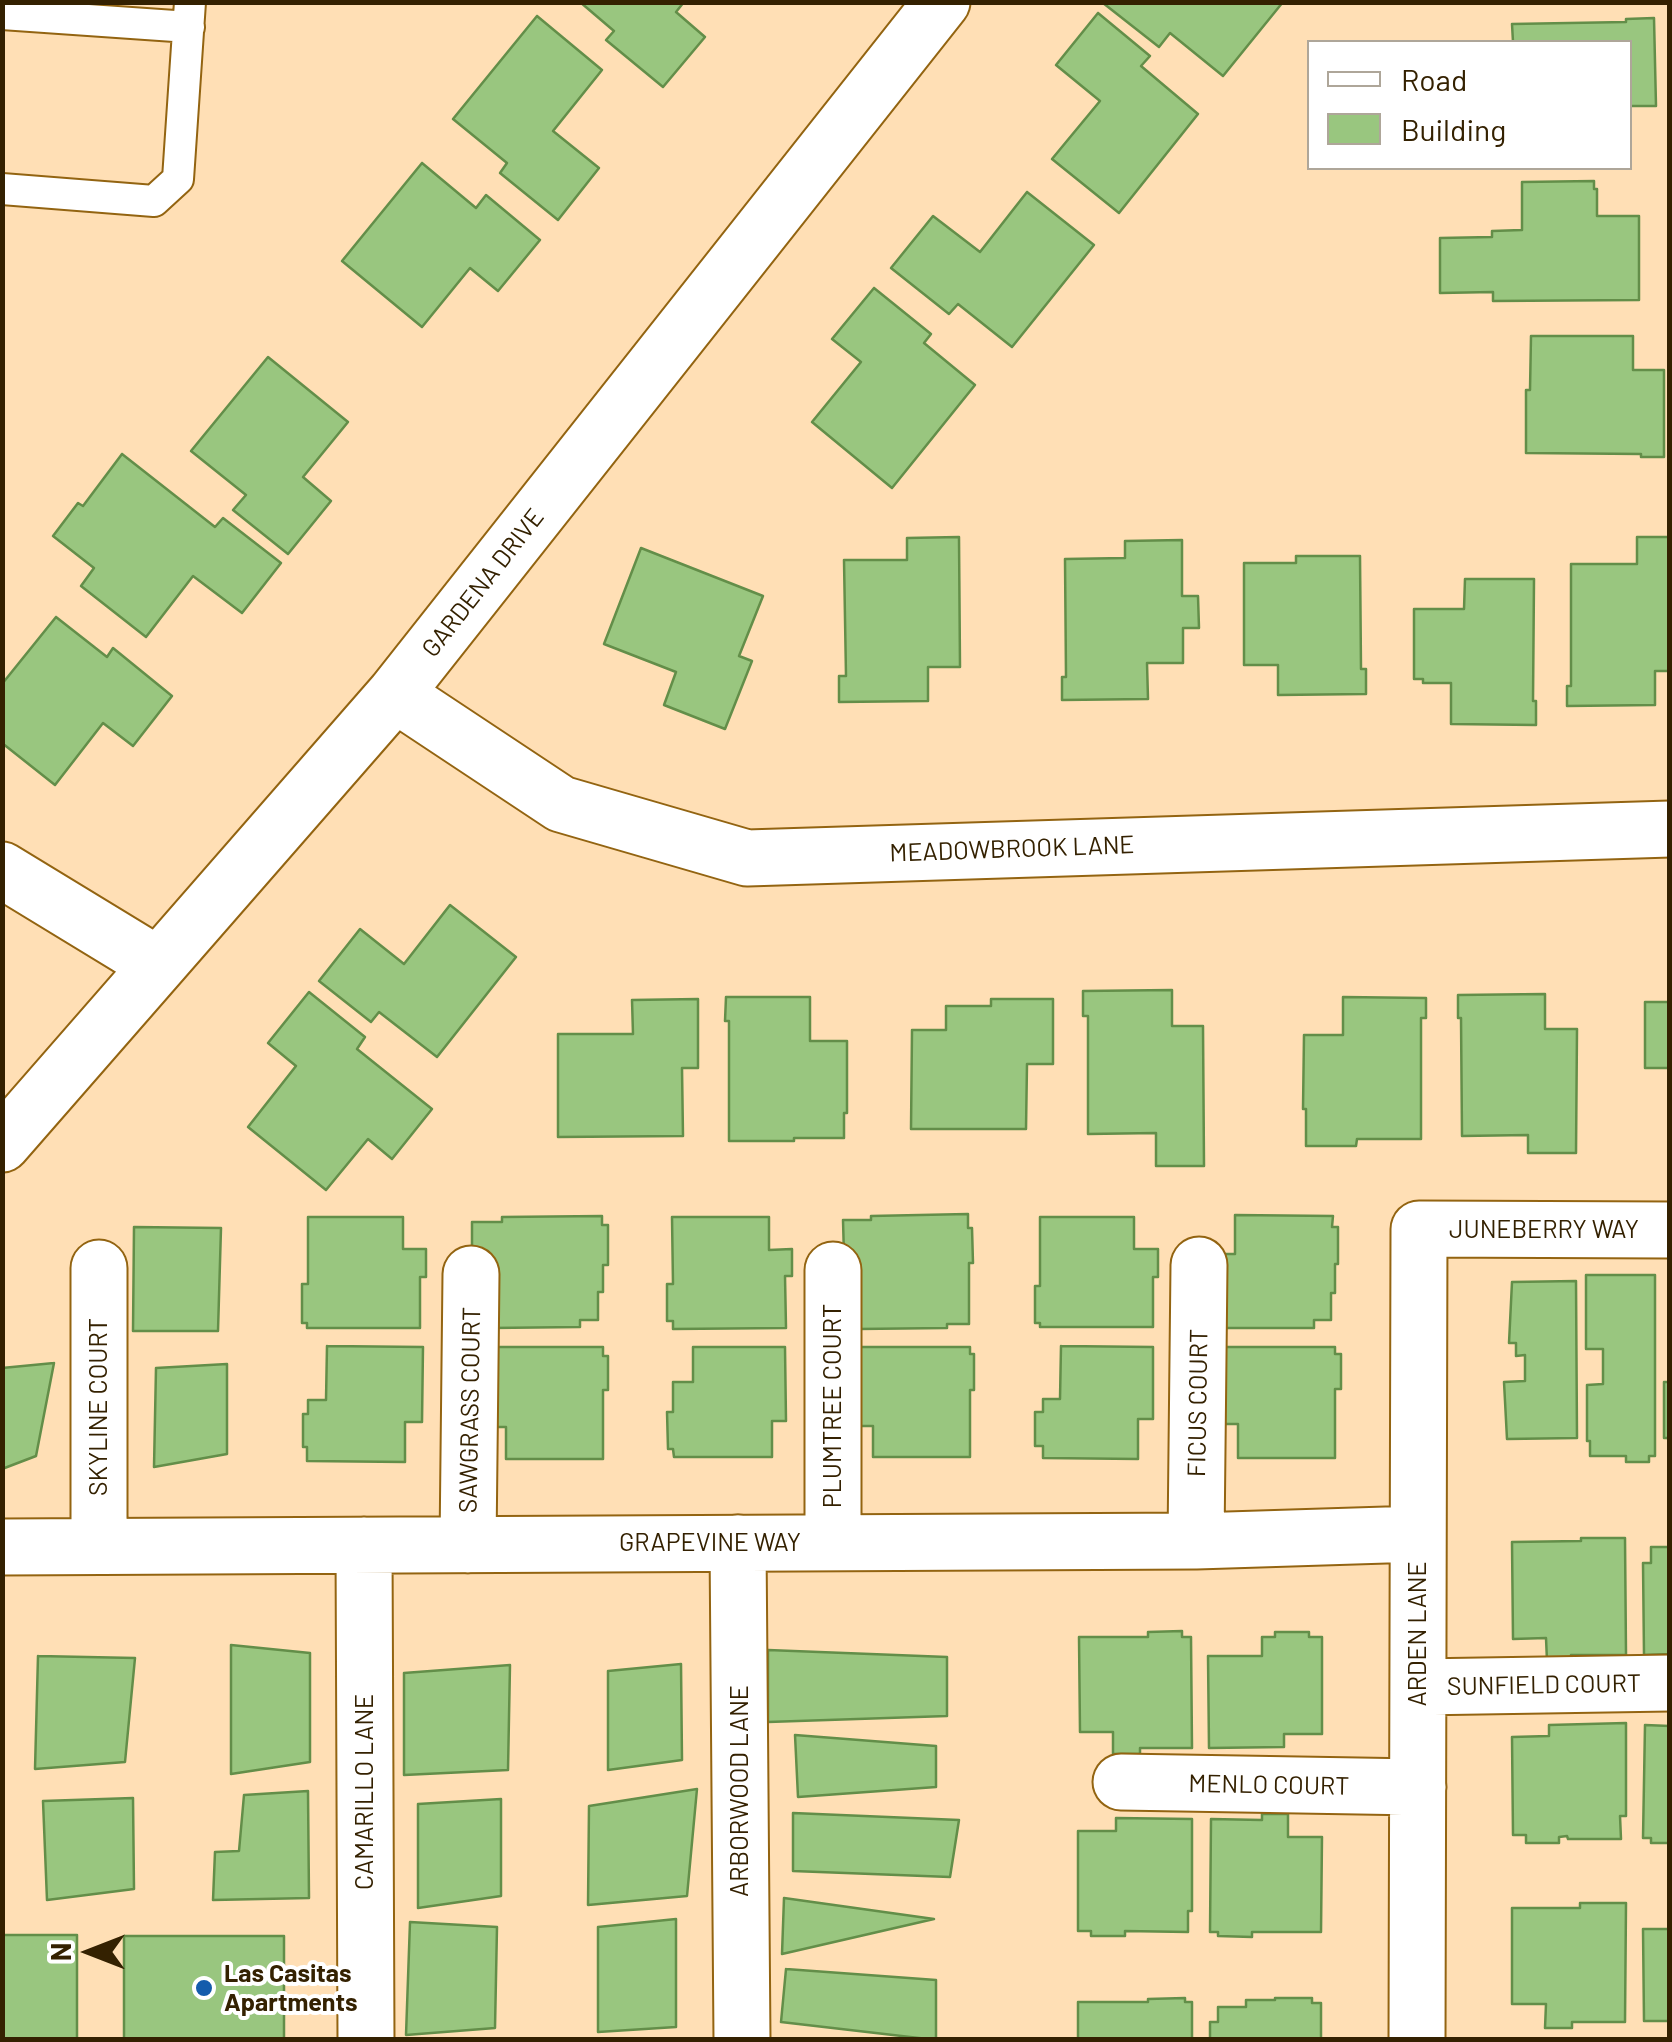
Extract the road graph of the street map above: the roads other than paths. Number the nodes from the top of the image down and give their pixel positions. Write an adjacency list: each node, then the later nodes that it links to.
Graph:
1 (942, 2): 5 (street, GARDENA DRIVE)
2 (2, 14): 3 (lane)
3 (190, 15): 4 (lane)
4 (2, 190)
5 (395, 694): 6 (street, MEADOWBROOK LANE); 8 (street, GARDENA DRIVE)
6 (1670, 829)
7 (2, 870): 8 (street)
8 (158, 966): 9 (street, GARDENA DRIVE)
9 (2, 1144)
10 (1419, 1229): 11 (street, JUNEBERRY WAY); 16 (street, ARDEN LANE)
11 (1670, 1230)
12 (1200, 1265): 17 (street, FICUS COURT)
13 (99, 1268): 22 (street, SKYLINE COURT)
14 (833, 1270): 18 (street, PLUMTREE COURT)
15 (471, 1274): 21 (street, SAWGRASS COURT)
16 (1418, 1534): 17 (street, GRAPEVINE WAY); 25 (street, ARDEN LANE)
17 (1196, 1541): 18 (street, GRAPEVINE WAY)
18 (833, 1542): 19 (street, GRAPEVINE WAY)
19 (738, 1543): 21 (street, GRAPEVINE WAY); 29 (street, ARBORWOOD LANE)
20 (364, 1545): 21 (street, GRAPEVINE WAY); 22 (street, GRAPEVINE WAY); 28 (street, CAMARILLO LANE)
21 (468, 1545)
22 (99, 1546): 23 (street, GRAPEVINE WAY)
23 (2, 1547)
24 (1670, 1684): 25 (street, SUNFIELD COURT)
25 (1418, 1687): 27 (street, ARDEN LANE)
26 (1120, 1782): 27 (street, MENLO COURT)
27 (1418, 1787): 30 (street, ARDEN LANE)
28 (366, 2040)
29 (742, 2040)
30 (1417, 2040)

